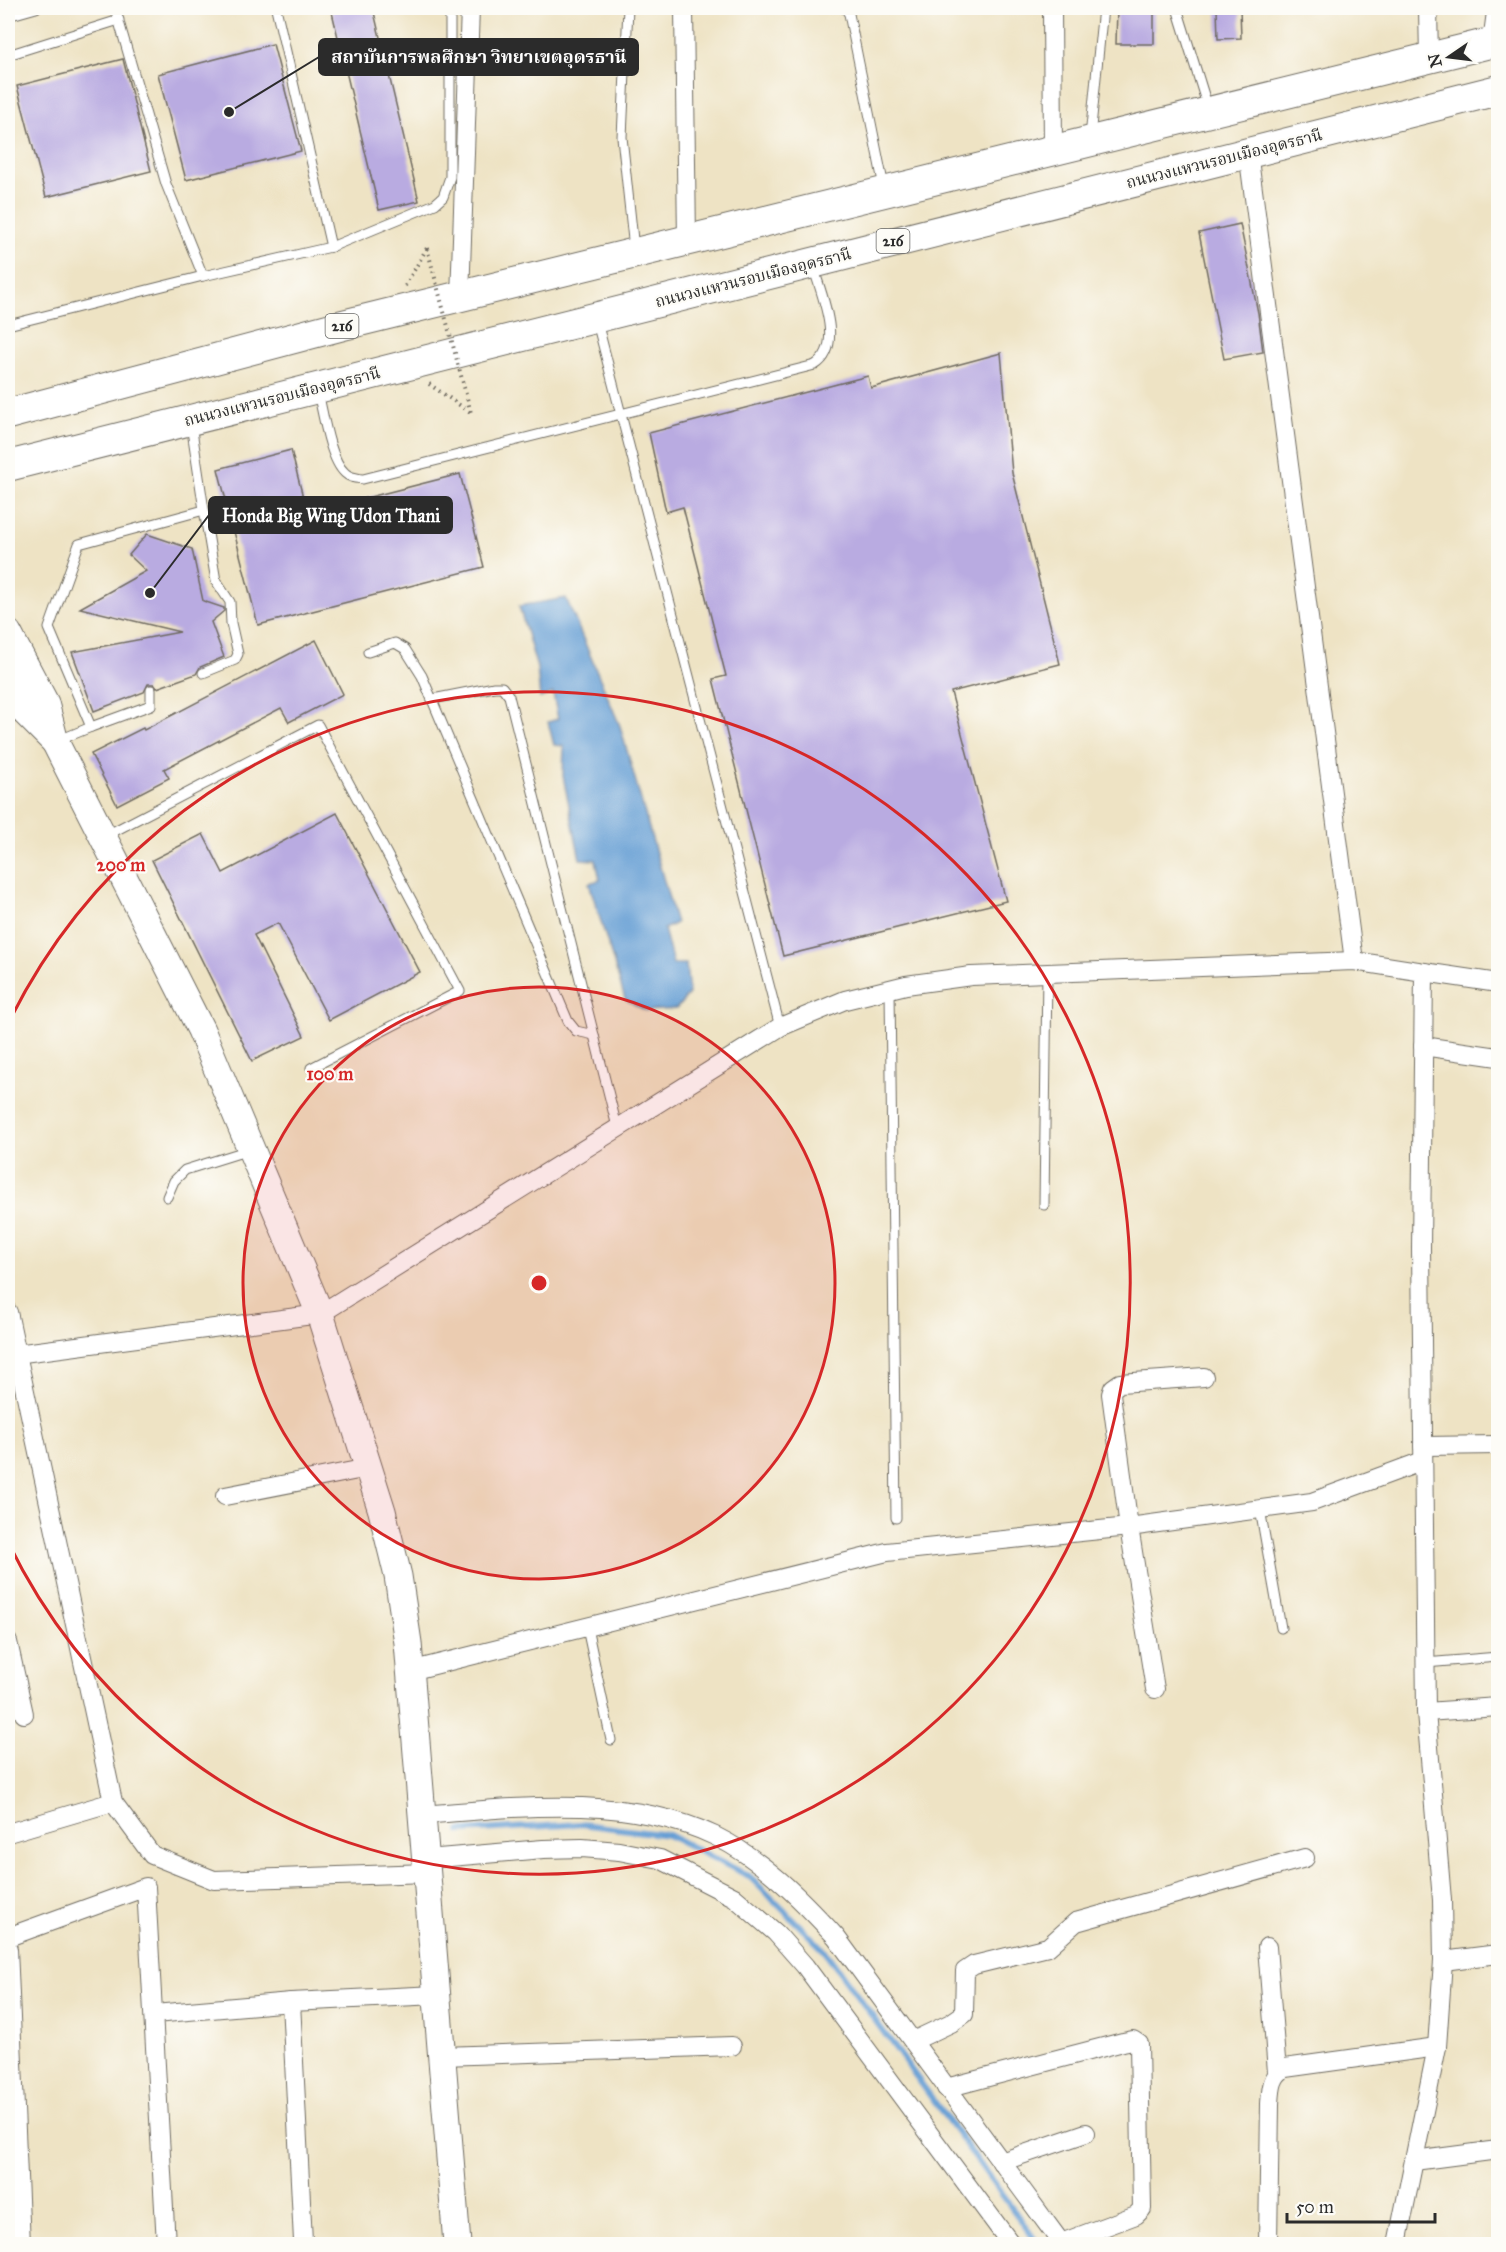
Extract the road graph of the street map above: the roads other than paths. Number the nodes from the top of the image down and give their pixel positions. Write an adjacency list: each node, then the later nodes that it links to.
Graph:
1 (36, 8): 14 (lane)
2 (118, 8): 15 (lane)
3 (276, 8): 26 (lane)
4 (450, 8): 26 (lane)
5 (470, 8): 30 (street)
6 (628, 8): 27 (lane)
7 (684, 8): 25 (street)
8 (846, 8): 24 (lane)
9 (1052, 8): 22 (street)
10 (1103, 8): 21 (lane)
11 (1177, 8): 20 (lane)
12 (1428, 8): 18 (street)
13 (1492, 8): 16 (lane)
14 (8, 16)
15 (119, 20): 17 (lane); 29 (lane)
16 (1493, 42): 18 (main road, 216)
17 (8, 55)
18 (1429, 58): 20 (main road, 216)
19 (1498, 90): 23 (main road, ถนนวงแหวนรอบเมืองอุดรธานี / 216)
20 (1209, 112): 21 (main road, 216)
21 (1089, 142): 22 (main road, 216)
22 (1053, 151): 24 (main road, 216)
23 (1248, 152): 28 (main road, ถนนวงแหวนรอบเมืองอุดรธานี / 216); 50 (street)
24 (885, 192): 25 (main road, 216)
25 (687, 241): 27 (main road, 216)
26 (331, 248): 29 (lane)
27 (634, 254): 30 (main road, 216)
28 (812, 262): 31 (main road, ถนนวงแหวนรอบเมืองอุดรธานี / 216); 35 (lane)
29 (203, 276): 32 (lane)
30 (460, 297): 34 (main road, 216)
31 (596, 316): 33 (main road, ถนนวงแหวนรอบเมืองอุดรธานี / 216); 35 (lane)
32 (8, 325)
33 (317, 387): 35 (lane); 36 (main road, ถนนวงแหวนรอบเมืองอุดรธานี / 216)
34 (14, 410)
35 (621, 414): 55 (lane)
36 (190, 420): 37 (main road, ถนนวงแหวนรอบเมืองอุดรธานี / 216); 40 (lane)
37 (67, 451): 38 (main road, ถนนวงแหวนรอบเมืองอุดรธานี / 216); 39 (main road)
38 (8, 466)
39 (8, 487)
40 (204, 510): 43 (lane); 47 (lane)
41 (8, 633): 48 (main road)
42 (368, 652): 46 (lane)
43 (203, 673)
44 (8, 678): 48 (main road)
45 (151, 690): 47 (lane)
46 (433, 699): 56 (lane); 56 (lane)
47 (91, 727): 48 (lane)
48 (55, 742): 49 (main road)
49 (103, 837): 59 (lane); 61 (main road)
50 (1354, 961): 51 (street); 52 (street)
51 (1424, 972): 53 (street); 57 (street)
52 (1047, 973): 54 (street); 63 (lane)
53 (1498, 983)
54 (890, 989): 55 (street); 73 (lane)
55 (780, 1027): 60 (street)
56 (594, 1035): 60 (lane)
57 (1423, 1046): 58 (street); 69 (street)
58 (1498, 1058)
59 (311, 1068)
60 (617, 1128): 65 (street)
61 (251, 1149): 62 (lane); 65 (main road)
62 (167, 1197)
63 (1044, 1205)
64 (8, 1312): 66 (street)
65 (320, 1314): 66 (street); 70 (main road)
66 (12, 1354): 86 (street)
67 (1204, 1377): 74 (street)
68 (1498, 1445): 69 (street)
69 (1423, 1454): 72 (street); 79 (street)
70 (368, 1468): 71 (street); 80 (main road)
71 (225, 1496)
72 (1260, 1509): 74 (street); 76 (lane)
73 (896, 1518)
74 (1129, 1527): 75 (street); 81 (street)
75 (587, 1628): 80 (street); 85 (lane)
76 (1281, 1628)
77 (8, 1642): 84 (street)
78 (1498, 1657): 79 (lane)
79 (1425, 1663): 83 (street)
80 (410, 1671): 87 (main road)
81 (1155, 1689)
82 (1498, 1707): 83 (street)
83 (1425, 1712): 95 (street)
84 (24, 1714)
85 (611, 1740)
86 (113, 1802): 88 (street); 90 (street)
87 (423, 1815): 90 (main road); 99 (street)
88 (8, 1833)
89 (1305, 1858): 99 (street)
90 (427, 1866): 96 (main road); 113 (street)
91 (8, 1937): 98 (street)
92 (1267, 1947): 103 (street)
93 (8, 1949): 110 (street)
94 (1498, 1954): 95 (street)
95 (1443, 1961): 101 (street)
96 (437, 1995): 97 (street); 102 (main road)
97 (291, 2002): 98 (street); 109 (street)
98 (154, 2014): 111 (street)
99 (913, 2041): 104 (street)
100 (732, 2046): 102 (street)
101 (1437, 2048): 103 (street); 107 (street)
102 (442, 2056): 112 (main road)
103 (1277, 2073): 115 (street)
104 (946, 2088): 108 (street); 114 (street)
105 (1086, 2133): 108 (street)
106 (1498, 2150): 107 (street)
107 (1414, 2161): 116 (street)
108 (1001, 2162): 114 (street)
109 (303, 2241)
110 (21, 2244)
111 (166, 2244)
112 (457, 2244)
113 (1011, 2244)
114 (1061, 2244)
115 (1268, 2244)
116 (1397, 2244)

